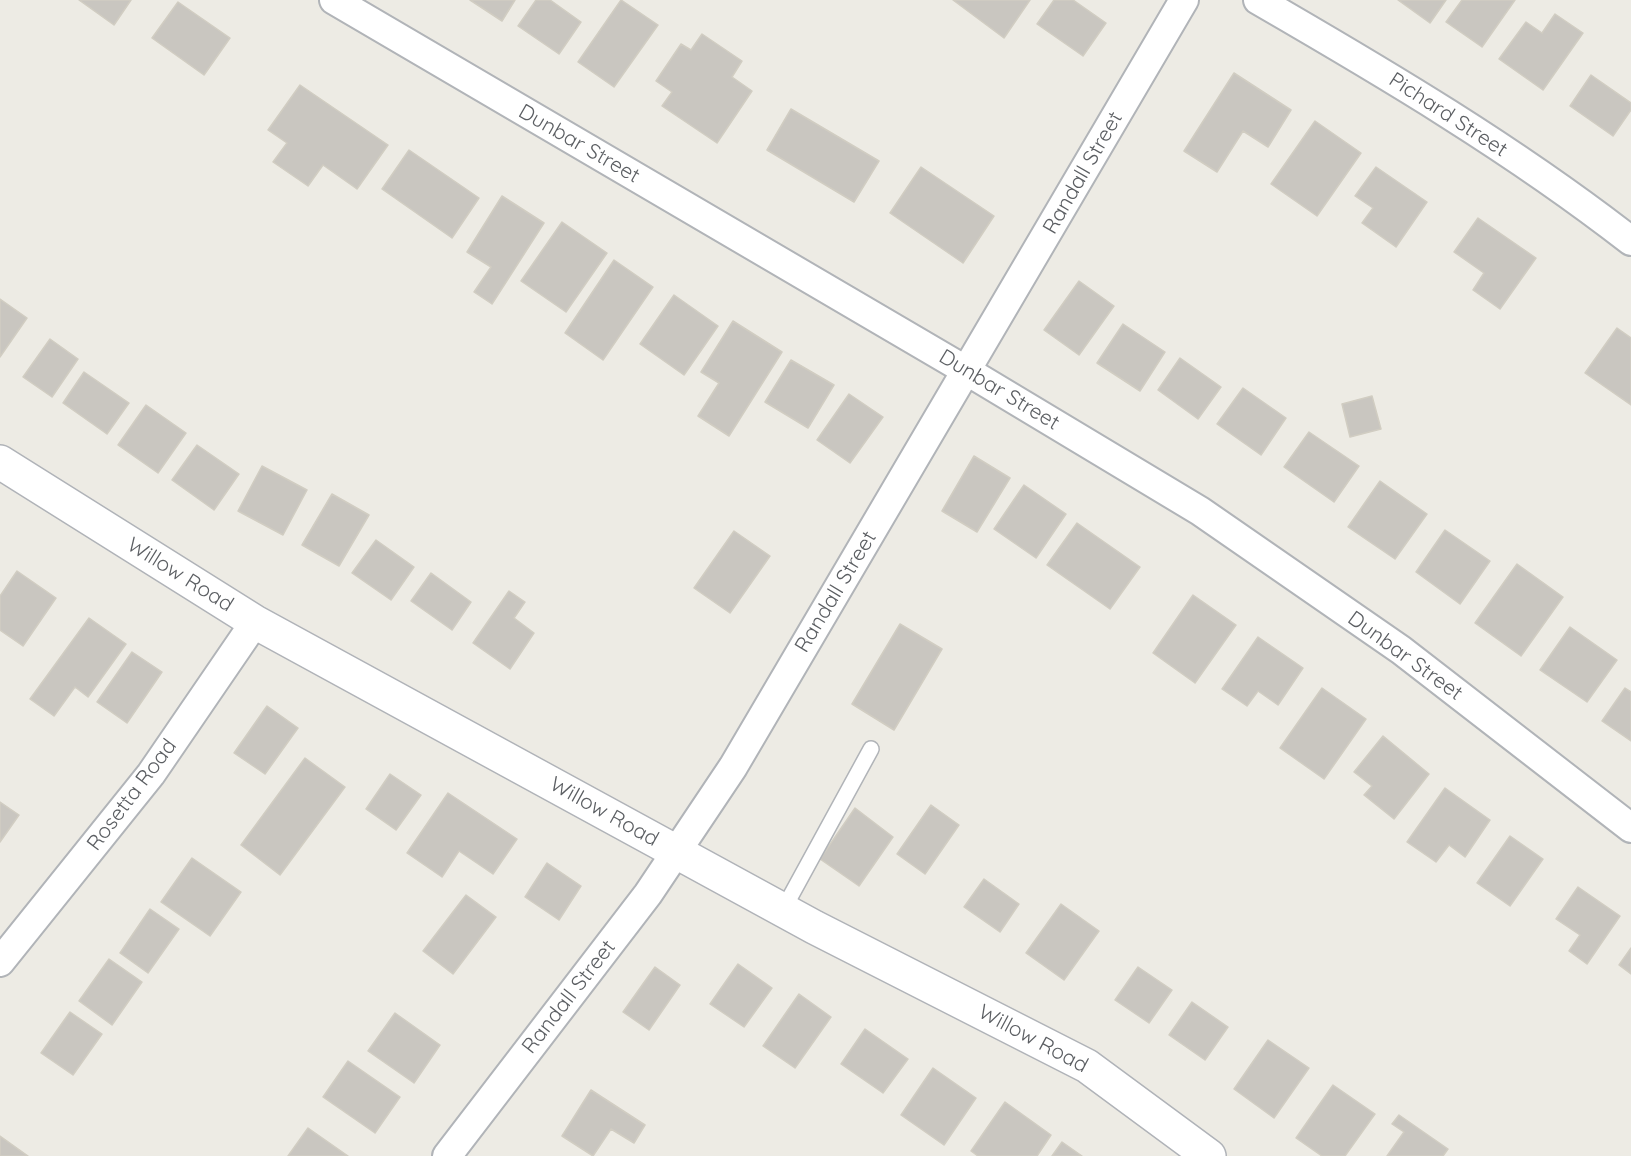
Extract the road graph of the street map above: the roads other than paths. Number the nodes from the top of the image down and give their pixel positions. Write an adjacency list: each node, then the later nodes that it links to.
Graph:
1 (334, 0): 5 (street, Dunbar Street)
2 (1184, 0): 5 (street, Randall Street)
3 (1258, 0): 4 (street, Pichard Street)
4 (1631, 241)
5 (967, 370): 9 (street, Dunbar Street); 10 (street, Randall Street)
6 (0, 462): 7 (street, Willow Road)
7 (255, 622): 10 (street, Willow Road); 12 (street, Rosetta Road)
8 (871, 748): 11 (lane)
9 (1631, 828)
10 (677, 852): 11 (street, Willow Road); 14 (street, Randall Street)
11 (783, 910): 13 (street, Willow Road)
12 (0, 962)
13 (1199, 1153)
14 (447, 1156)

